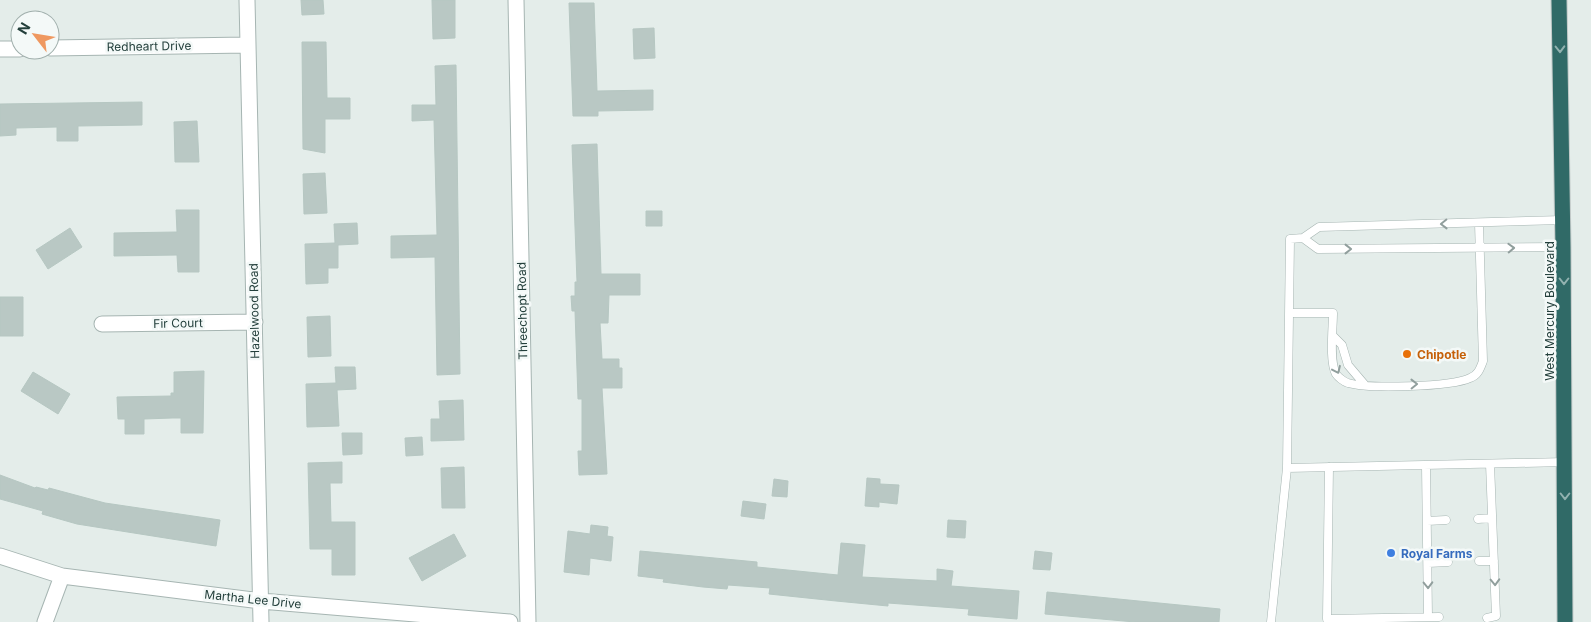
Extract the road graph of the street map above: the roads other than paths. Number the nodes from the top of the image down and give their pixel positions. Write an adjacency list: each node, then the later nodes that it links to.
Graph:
1 (247, 0): 4 (street, Hazelwood Road)
2 (516, 0): 38 (street, Threechopt Road)
3 (1559, 0): 6 (highway, West Mercury Boulevard, one-way to 6)
4 (247, 45): 5 (street, Redheart Drive); 12 (street, Hazelwood Road)
5 (60, 48)
6 (1563, 220): 7 (lane); 9 (highway, West Mercury Boulevard)
7 (1479, 223): 8 (lane, one-way to 8); 10 (lane)
8 (1303, 238): 10 (lane, one-way to 10); 11 (lane)
9 (1563, 248): 10 (lane, one-way to 9); 16 (highway, West Mercury Boulevard, one-way to 16)
10 (1480, 249): 15 (lane, one-way to 10)
11 (1290, 313): 14 (lane); 20 (lane)
12 (255, 322): 13 (street, Fir Court); 31 (street, Hazelwood Road)
13 (102, 324)
14 (1333, 336): 15 (lane); 15 (lane, one-way to 15)
15 (1365, 385)
16 (1564, 462): 17 (lane); 40 (highway, West Mercury Boulevard, one-way to 40)
17 (1490, 464): 18 (lane); 21 (lane)
18 (1426, 466): 19 (lane); 24 (lane)
19 (1329, 467): 20 (lane); 32 (lane)
20 (1287, 468): 39 (lane)
21 (1492, 518): 22 (lane); 27 (lane)
22 (1478, 519)
23 (1446, 520): 24 (lane)
24 (1427, 521): 29 (lane)
25 (0, 556): 30 (street, Martha Lee Drive)
26 (1479, 561): 27 (lane)
27 (1494, 561): 34 (lane, one-way to 34)
28 (1448, 562): 29 (lane)
29 (1428, 563): 32 (lane, one-way to 32)
30 (62, 576): 31 (street, Martha Lee Drive); 35 (street)
31 (260, 601): 36 (street, Hazelwood Road); 37 (street, Martha Lee Drive)
32 (1428, 617): 33 (lane)
33 (1439, 617)
34 (1487, 618)
35 (45, 622)
36 (261, 622)
37 (510, 622)
38 (528, 622)
39 (1271, 622)
40 (1565, 622)

